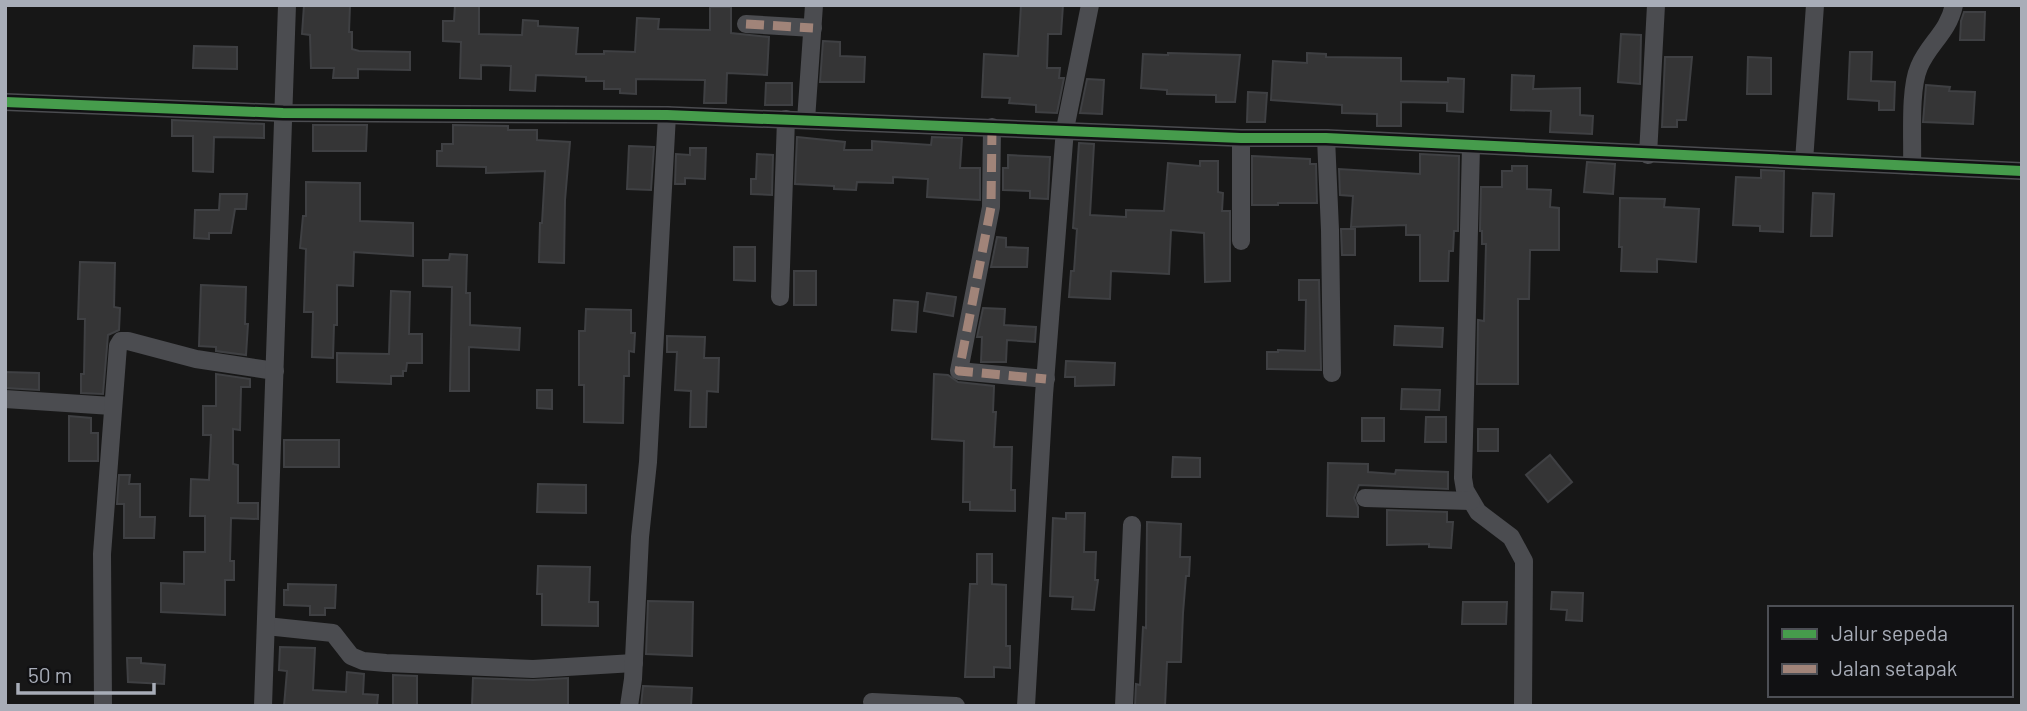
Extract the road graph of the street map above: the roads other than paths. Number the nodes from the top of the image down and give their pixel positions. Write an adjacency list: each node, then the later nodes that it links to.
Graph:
1 (287, 5): 10 (street)
2 (814, 5): 8 (street)
3 (1090, 5): 15 (street)
4 (1656, 5): 19 (street)
5 (1815, 5): 20 (street)
6 (1954, 5): 21 (street)
7 (746, 24): 8 (street)
8 (813, 28): 13 (street)
9 (5, 102): 10 (street)
10 (283, 113): 11 (street); 25 (street)
11 (667, 115): 12 (street); 34 (street)
12 (786, 119): 13 (street); 24 (street)
13 (806, 120): 14 (street)
14 (992, 127): 15 (street); 27 (street)
15 (1065, 129): 16 (street); 27 (street)
16 (1241, 138): 17 (street); 23 (street)
17 (1326, 138): 18 (street); 26 (street)
18 (1471, 146): 19 (street); 31 (street)
19 (1648, 155): 20 (street)
20 (1804, 161): 21 (street)
21 (1912, 166): 22 (street)
22 (2022, 171)
23 (1241, 241)
24 (780, 297)
25 (275, 371): 29 (street); 33 (street)
26 (1332, 373)
27 (1046, 379): 40 (street)
28 (5, 399): 29 (street)
29 (112, 406): 36 (street)
30 (1365, 498): 31 (street)
31 (1471, 501): 42 (street)
32 (1132, 525): 41 (street)
33 (266, 626): 34 (street); 37 (street)
34 (634, 663): 38 (street)
35 (872, 702): 39 (street)
36 (103, 706)
37 (263, 706)
38 (629, 706)
39 (956, 706)
40 (1026, 706)
41 (1124, 706)
42 (1523, 706)

